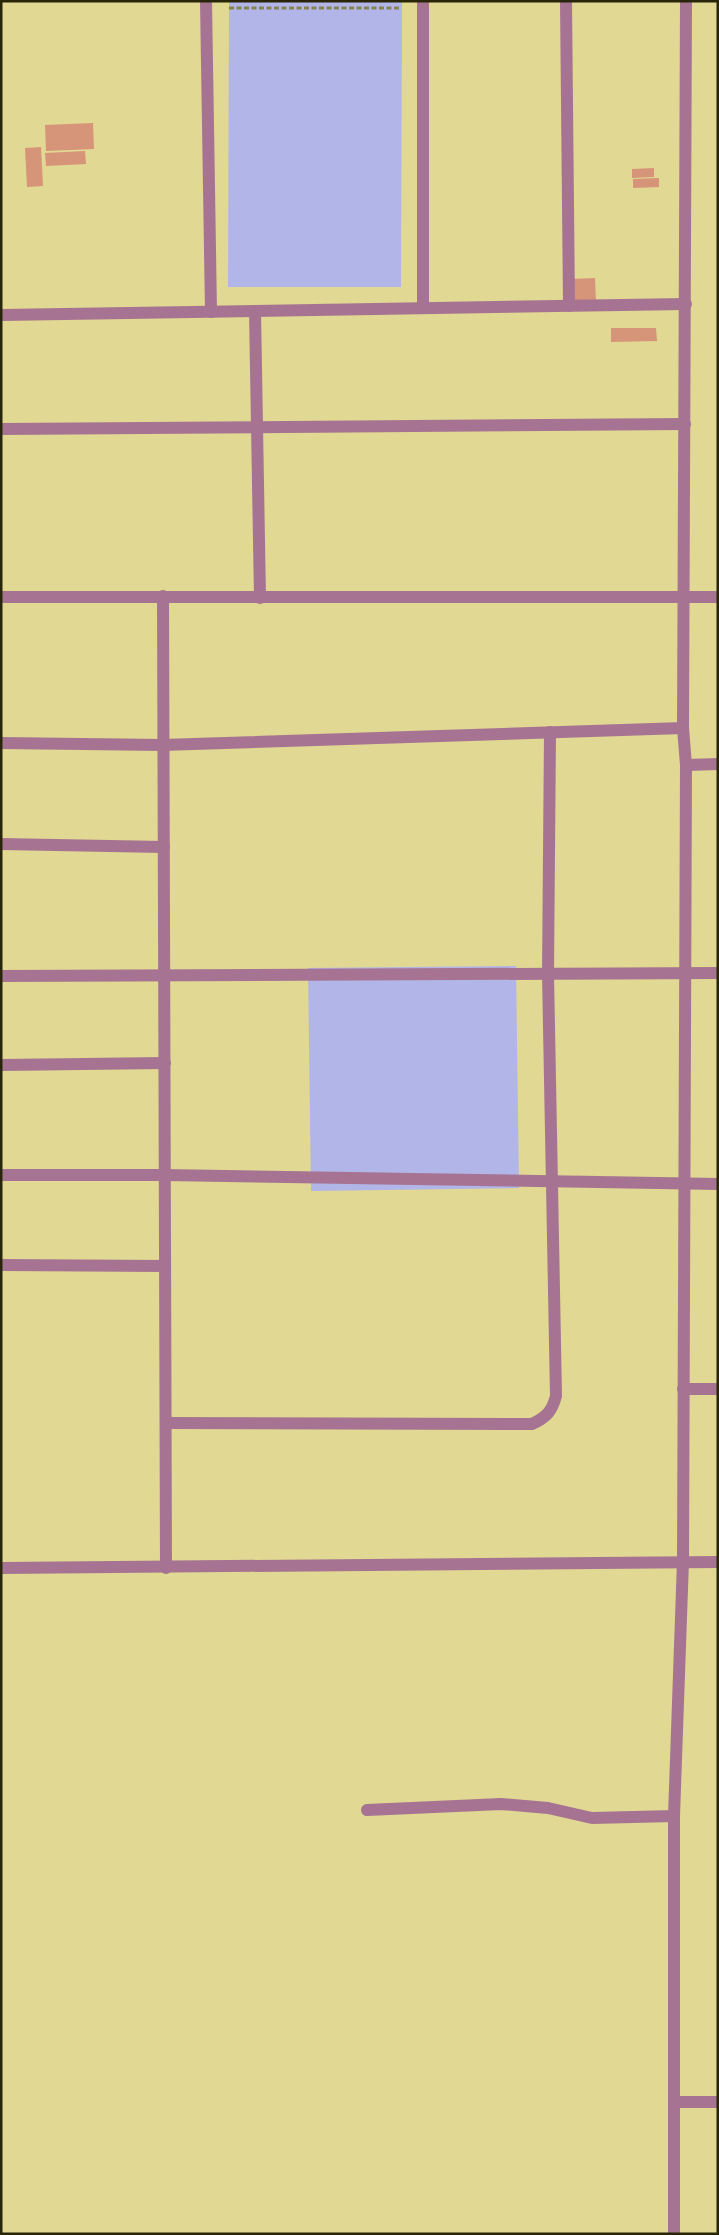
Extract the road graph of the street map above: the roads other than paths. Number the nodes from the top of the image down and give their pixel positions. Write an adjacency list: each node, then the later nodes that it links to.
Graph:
1 (566, 1): 6 (street)
2 (686, 1): 5 (street)
3 (206, 5): 9 (street)
4 (423, 5): 7 (street)
5 (686, 304): 6 (street); 11 (street)
6 (569, 306): 7 (street)
7 (423, 308): 8 (street)
8 (255, 311): 9 (street); 12 (street)
9 (211, 312): 10 (street)
10 (1, 315)
11 (685, 424): 12 (street); 16 (street)
12 (257, 426): 13 (street); 18 (street)
13 (1, 429)
14 (163, 596): 15 (street); 18 (street); 22 (street)
15 (1, 597)
16 (684, 597): 17 (street); 18 (street); 19 (street)
17 (718, 597)
18 (260, 598)
19 (683, 728): 20 (street); 24 (street)
20 (550, 732): 22 (street); 29 (street)
21 (1, 743): 22 (street)
22 (163, 744): 26 (street)
23 (718, 764): 24 (street)
24 (686, 765): 27 (street)
25 (1, 844): 26 (street)
26 (164, 847): 31 (street)
27 (684, 973): 28 (street); 29 (street); 37 (street)
28 (718, 973)
29 (548, 974): 31 (street); 36 (street)
30 (1, 976): 31 (street)
31 (164, 976): 32 (street)
32 (164, 1063): 33 (street); 35 (street)
33 (1, 1065)
34 (1, 1175): 35 (street)
35 (165, 1175): 36 (street); 40 (street)
36 (550, 1182): 37 (street); 43 (street)
37 (683, 1184): 38 (street); 42 (street)
38 (718, 1184)
39 (1, 1265): 40 (street)
40 (165, 1266): 43 (street)
41 (718, 1389): 42 (street)
42 (683, 1390): 44 (street)
43 (166, 1423): 47 (street)
44 (683, 1561): 45 (street); 47 (street); 49 (street)
45 (718, 1562)
46 (1, 1568): 47 (street)
47 (166, 1568)
48 (367, 1810): 49 (street)
49 (674, 1816): 50 (street)
50 (675, 2102): 51 (street); 52 (street)
51 (718, 2102)
52 (674, 2234)

